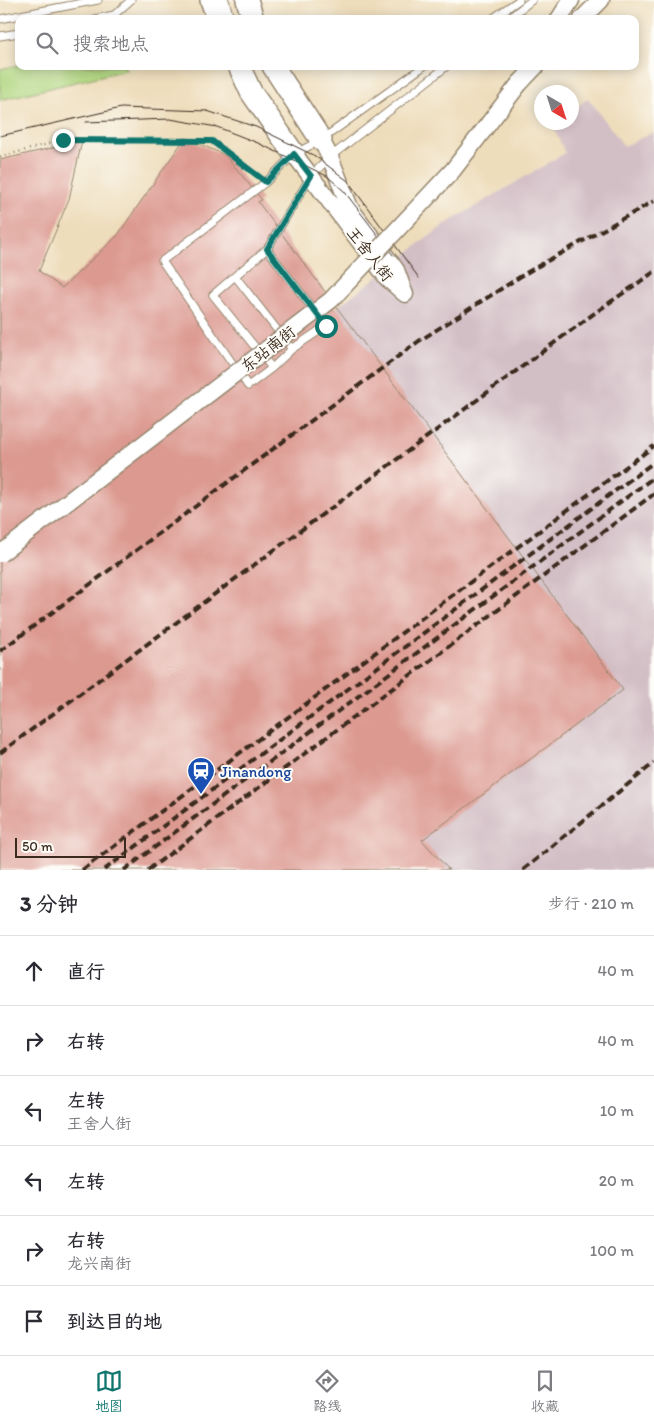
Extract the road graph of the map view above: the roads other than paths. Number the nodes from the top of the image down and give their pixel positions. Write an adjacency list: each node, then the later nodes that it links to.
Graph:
1 (98, 0): 10 (lane)
2 (131, 0): 11 (lane)
3 (210, 0): 12 (main road)
4 (224, 0): 13 (lane)
5 (247, 0): 14 (main road)
6 (519, 0): 15 (lane)
7 (532, 0): 16 (lane)
8 (571, 0): 17 (street)
9 (601, 0): 18 (street)
10 (21, 15)
11 (114, 15)
12 (216, 15)
13 (229, 15)
14 (252, 15)
15 (498, 15)
16 (513, 15)
17 (562, 15)
18 (586, 15)
19 (15, 16): 20 (lane)
20 (0, 19)
21 (15, 34): 22 (lane)
22 (0, 36)
23 (241, 70): 30 (main road, 王舍人街)
24 (275, 70): 30 (main road, 王舍人街)
25 (418, 70): 30 (lane)
26 (440, 70): 30 (lane)
27 (528, 70): 29 (street)
28 (532, 70): 29 (street)
29 (519, 84): 36 (street, 东站南街, bridge)
30 (309, 149): 31 (street, 王舍人街); 31 (lane); 31 (street, 王舍人街); 35 (lane)
31 (311, 176): 32 (lane)
32 (267, 249): 33 (lane); 34 (lane)
33 (235, 276): 34 (lane); 35 (lane)
34 (292, 349): 35 (lane)
35 (272, 368)
36 (0, 554)

